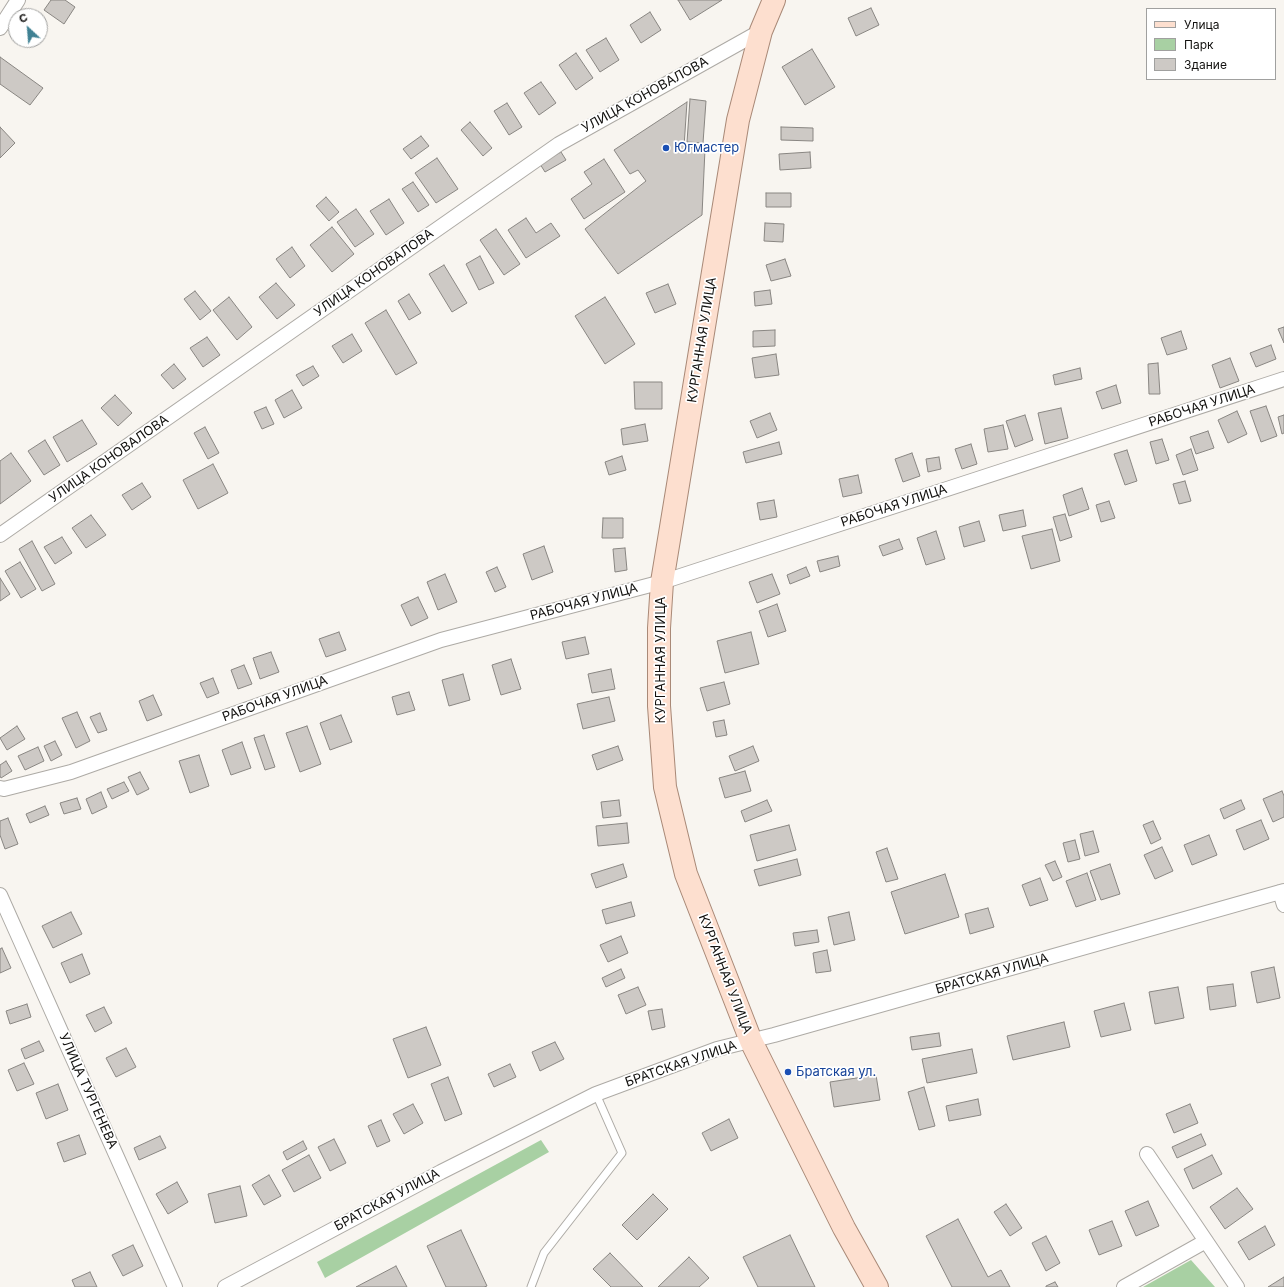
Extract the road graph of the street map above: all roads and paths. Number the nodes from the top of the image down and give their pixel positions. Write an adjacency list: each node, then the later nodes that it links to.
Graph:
1 (18, 0): 3 (street)
2 (774, 0): 4 (main road, КУРГАННАЯ УЛИЦА)
3 (0, 28)
4 (761, 31): 6 (street, УЛИЦА КОНОВАЛОВА); 7 (main road, КУРГАННАЯ УЛИЦА)
5 (1284, 379): 7 (street, РАБОЧАЯ УЛИЦА)
6 (0, 535)
7 (662, 582): 8 (street, РАБОЧАЯ УЛИЦА); 11 (main road, КУРГАННАЯ УЛИЦА)
8 (0, 788)
9 (0, 895): 15 (street, УЛИЦА ТУРГЕНЕВА)
10 (1283, 896): 11 (street, БРАТСКАЯ УЛИЦА)
11 (751, 1041): 12 (street, БРАТСКАЯ УЛИЦА); 18 (main road, КУРГАННАЯ УЛИЦА)
12 (596, 1094): 16 (street, БРАТСКАЯ УЛИЦА); 17 (lane)
13 (1147, 1154): 14 (street)
14 (1206, 1241): 19 (street); 20 (street)
15 (175, 1287)
16 (225, 1287)
17 (532, 1287)
18 (877, 1287)
19 (1124, 1287)
20 (1237, 1287)

